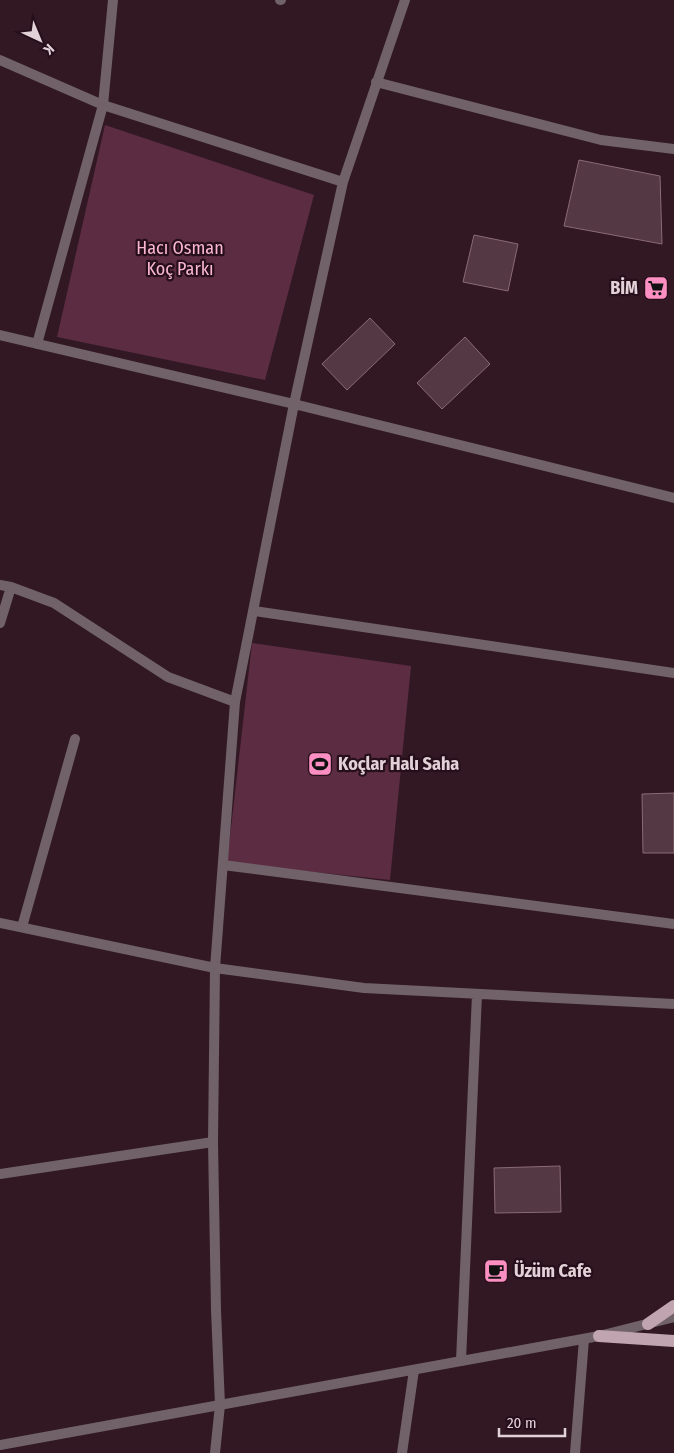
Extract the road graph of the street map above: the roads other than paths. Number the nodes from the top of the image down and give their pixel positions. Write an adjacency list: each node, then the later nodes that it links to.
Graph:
1 (113, 0): 5 (street)
2 (405, 0): 4 (street)
3 (0, 60): 5 (street)
4 (376, 82): 6 (street); 7 (street)
5 (103, 105): 7 (street); 9 (street)
6 (674, 149)
7 (343, 182): 10 (street)
8 (0, 335): 9 (street)
9 (37, 344): 10 (street)
10 (294, 404): 11 (street); 14 (street)
11 (674, 498)
12 (0, 585): 13 (street)
13 (11, 587): 15 (street); 17 (street)
14 (254, 611): 16 (street); 17 (street)
15 (0, 623)
16 (674, 673)
17 (235, 702): 19 (street)
18 (75, 739): 22 (street)
19 (223, 865): 21 (street); 23 (street)
20 (0, 923): 22 (street)
21 (674, 924)
22 (22, 927): 23 (street)
23 (215, 968): 24 (street); 26 (street)
24 (477, 994): 25 (street); 34 (street)
25 (674, 1004)
26 (213, 1142): 27 (street); 36 (street)
27 (0, 1174)
28 (674, 1306): 30 (main road)
29 (674, 1318): 30 (street)
30 (648, 1324): 31 (street)
31 (599, 1336): 32 (street); 33 (main road)
32 (584, 1338): 34 (street); 40 (street)
33 (674, 1341)
34 (461, 1361): 35 (street)
35 (414, 1370): 36 (street); 39 (street)
36 (220, 1405): 37 (street); 38 (street)
37 (0, 1445)
38 (215, 1453)
39 (402, 1453)
40 (575, 1453)

